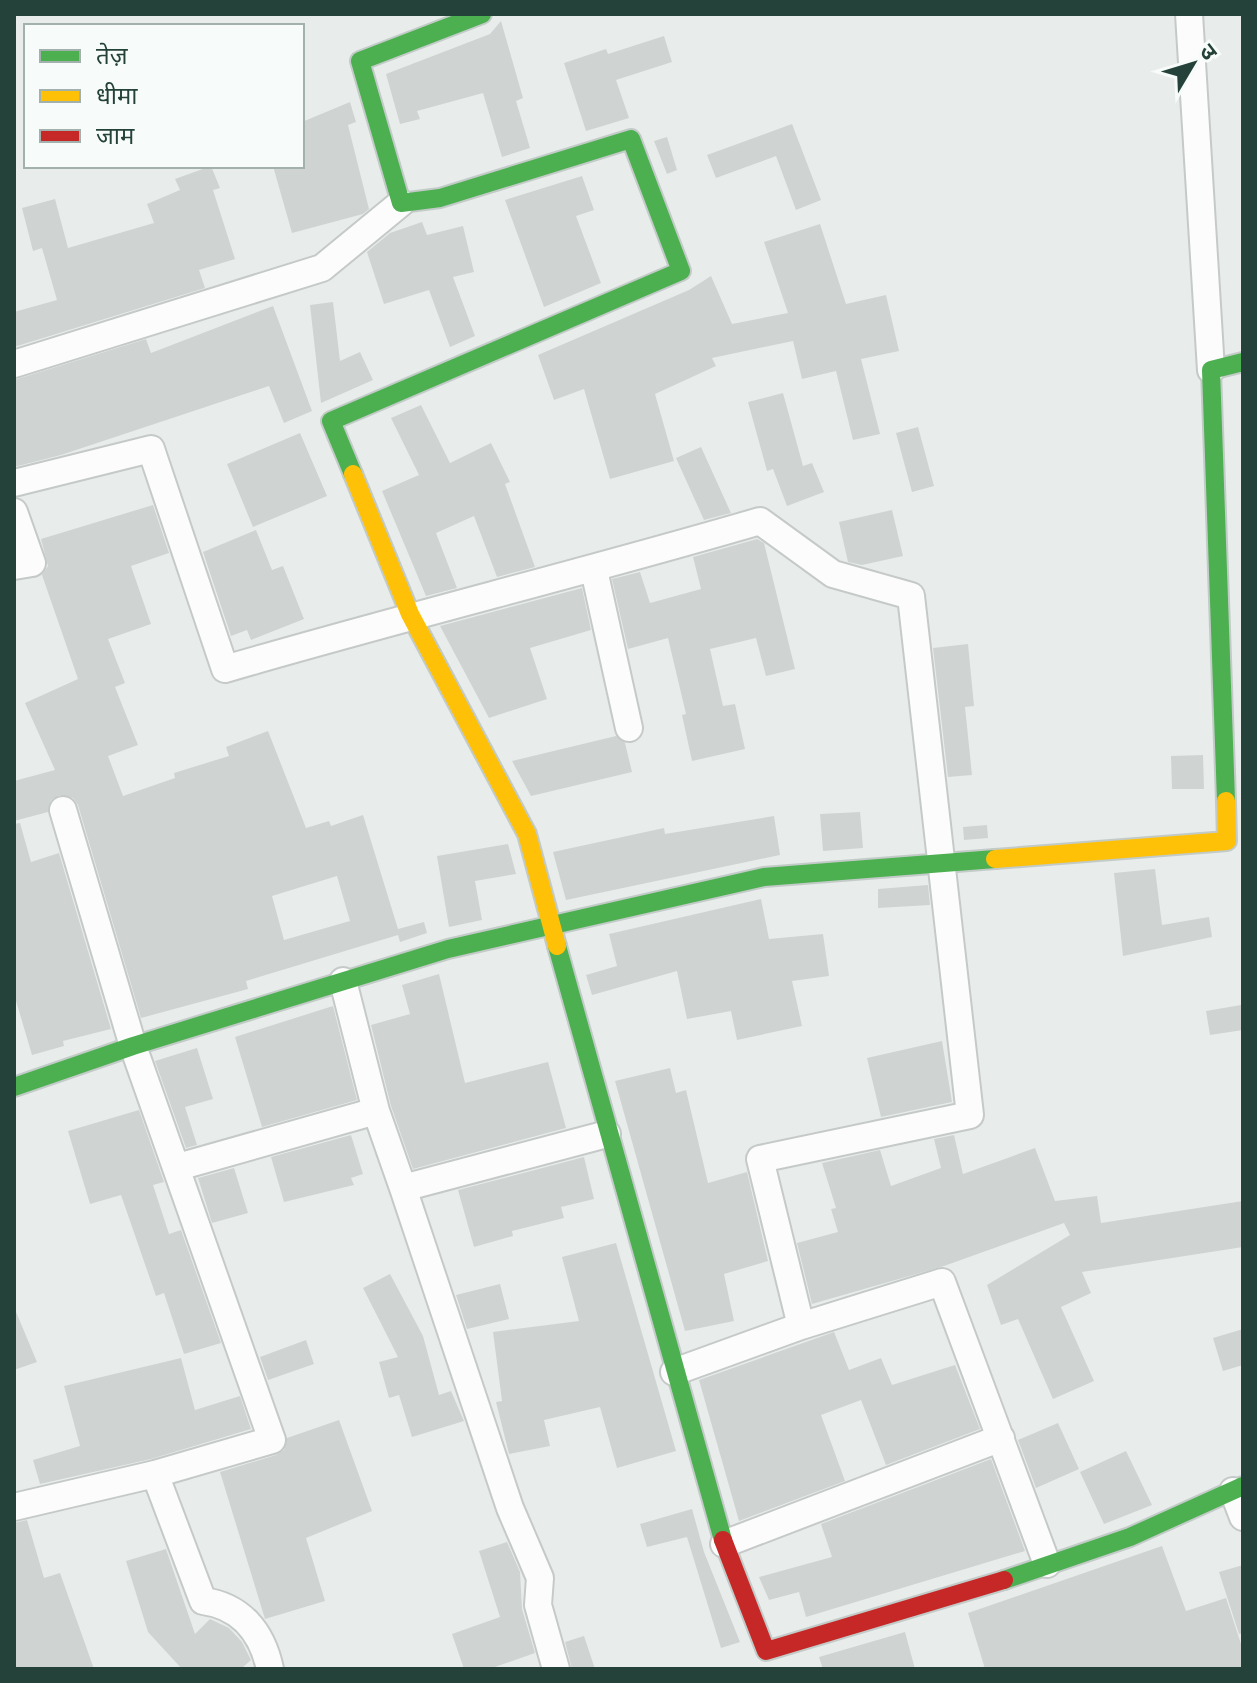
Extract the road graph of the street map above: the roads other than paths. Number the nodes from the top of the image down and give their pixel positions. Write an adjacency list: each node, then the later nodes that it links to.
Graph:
1 (482, 14): 3 (street)
2 (1189, 14): 6 (street)
3 (401, 203): 5 (street); 11 (street)
4 (1243, 362): 6 (street)
5 (14, 364)
6 (1211, 370): 14 (street)
7 (14, 483): 11 (street)
8 (14, 512): 9 (street)
9 (14, 566)
10 (594, 570): 11 (street); 12 (street); 14 (street)
11 (410, 614): 15 (street)
12 (629, 728)
13 (63, 810): 17 (street)
14 (941, 863): 15 (street); 23 (street)
15 (551, 928): 16 (street); 20 (street)
16 (343, 981): 17 (street); 19 (street)
17 (133, 1046): 18 (street); 21 (street)
18 (14, 1087)
19 (376, 1111): 21 (street); 22 (street)
20 (607, 1134): 22 (street); 24 (street)
21 (178, 1167): 26 (street)
22 (403, 1188): 34 (street)
23 (801, 1326): 24 (street); 25 (street)
24 (674, 1372): 30 (street)
25 (1001, 1438): 30 (street); 31 (street)
26 (155, 1474): 28 (street); 33 (street)
27 (1238, 1488): 29 (street); 31 (street)
28 (14, 1507)
29 (1243, 1517)
30 (724, 1544): 32 (street)
31 (1047, 1564): 32 (street)
32 (768, 1660)
33 (270, 1669)
34 (556, 1669)

